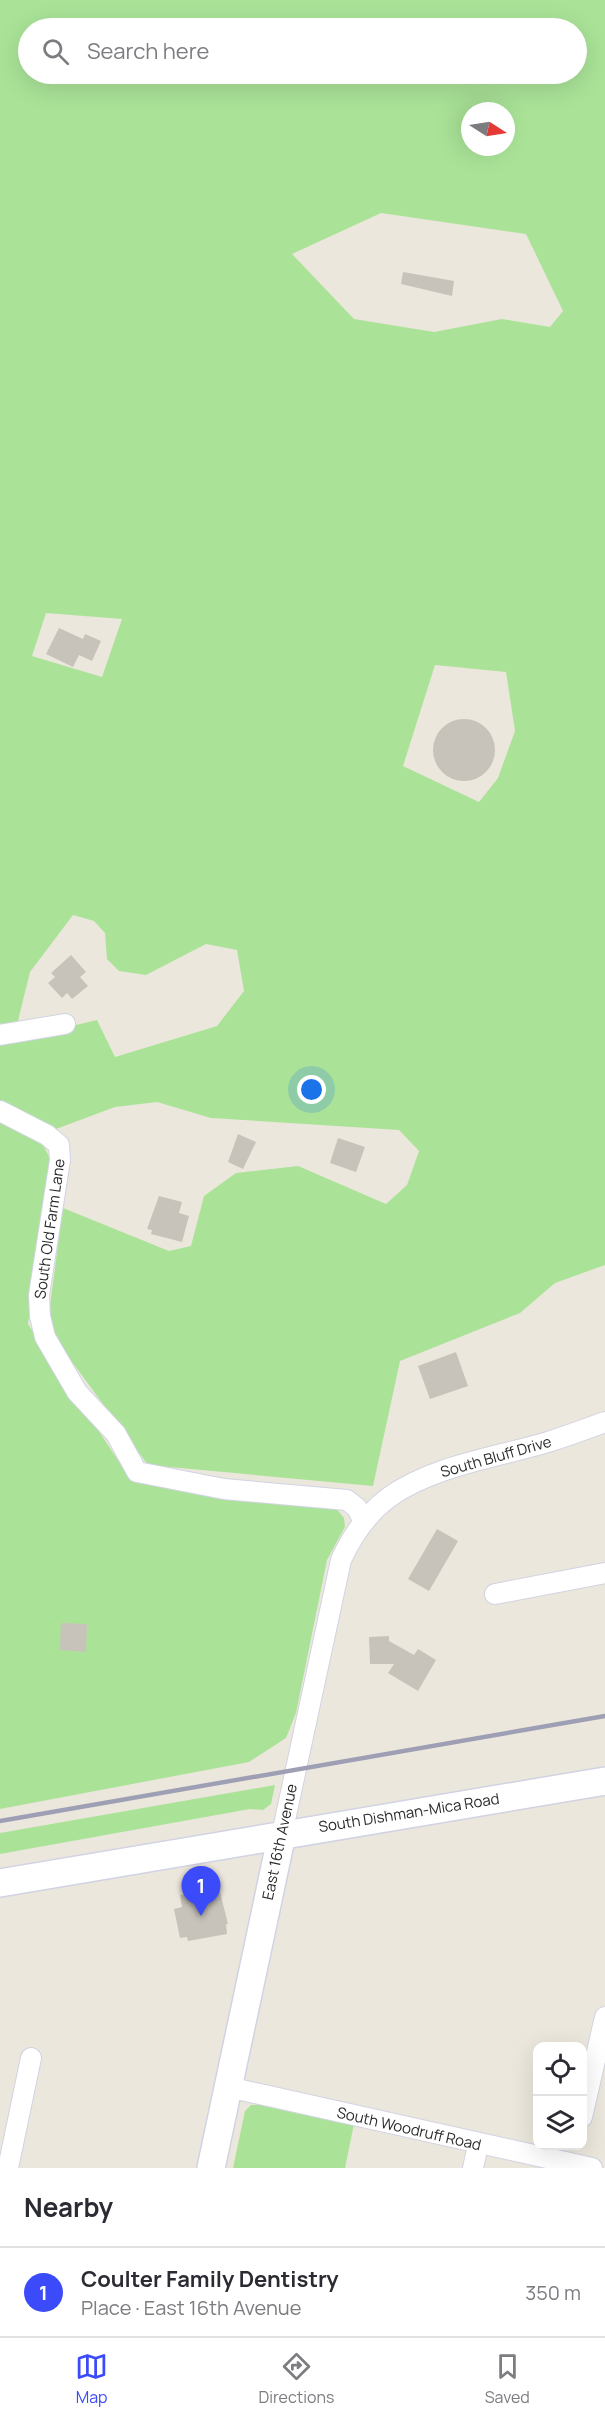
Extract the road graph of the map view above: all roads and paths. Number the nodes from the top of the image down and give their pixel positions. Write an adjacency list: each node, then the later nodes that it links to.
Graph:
1 (65, 1024): 2 (street)
2 (0, 1035)
3 (0, 1111): 5 (street, South Old Farm Lane)
4 (605, 1422): 5 (street, South Bluff Drive)
5 (364, 1522): 9 (street, East 16th Avenue)
6 (605, 1573): 7 (street)
7 (495, 1594)
8 (605, 1781): 9 (main road, South Dishman-Mica Road)
9 (282, 1834): 10 (main road, South Dishman-Mica Road); 13 (main road, East 16th Avenue)
10 (0, 1883)
11 (605, 2017): 14 (street)
12 (31, 2058): 17 (street)
13 (228, 2087): 15 (street, South Woodruff Road); 18 (main road, East 16th Avenue)
14 (587, 2096)
15 (477, 2145): 16 (street, South Woodruff Road); 19 (street)
16 (574, 2154): 20 (street, South Woodruff Road)
17 (8, 2168)
18 (211, 2168)
19 (473, 2168)
20 (591, 2168)

